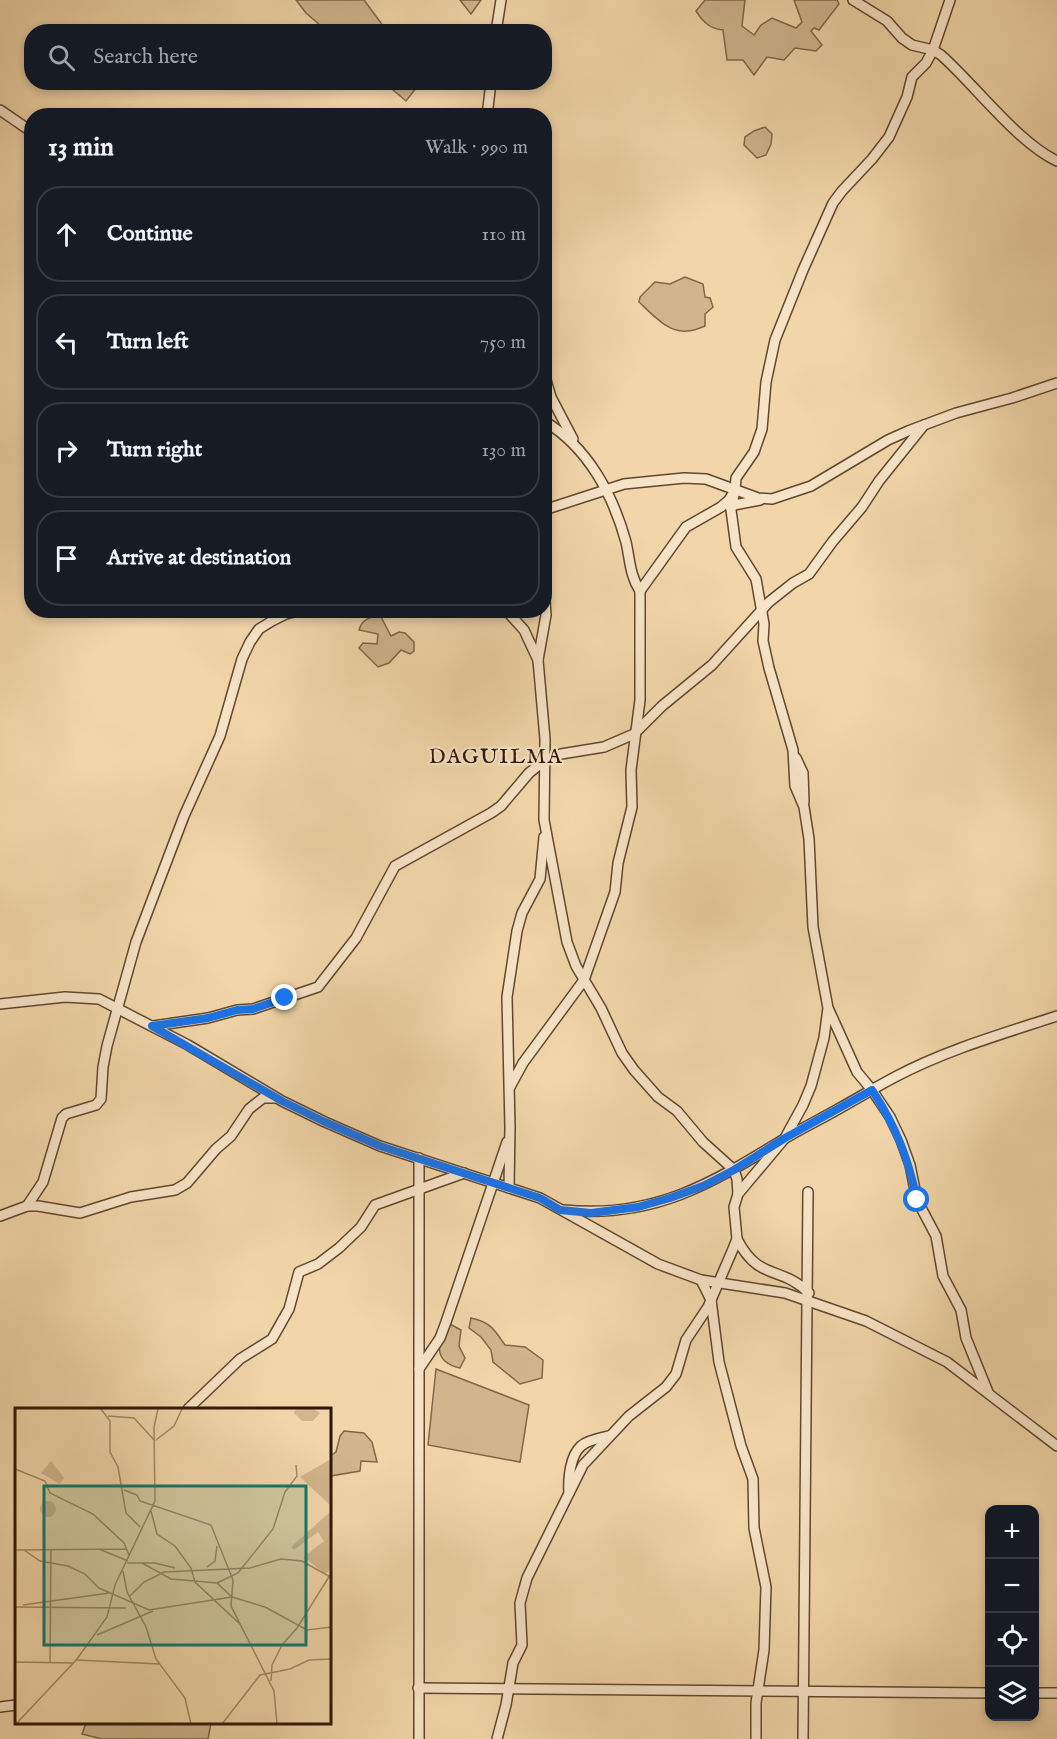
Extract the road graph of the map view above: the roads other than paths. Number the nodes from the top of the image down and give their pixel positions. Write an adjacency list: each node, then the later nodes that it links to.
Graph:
1 (501, 0): 4 (street)
2 (853, 0): 5 (street)
3 (950, 0): 5 (street)
4 (497, 24)
5 (933, 50): 10 (street); 16 (street)
6 (490, 90): 7 (street)
7 (488, 108)
8 (0, 110): 9 (street)
9 (24, 126)
10 (1057, 161)
11 (1057, 382): 13 (street)
12 (552, 399): 15 (street)
13 (924, 425): 18 (street); 23 (street)
14 (552, 426): 15 (street)
15 (578, 449): 17 (street)
16 (735, 490): 17 (street); 18 (street); 19 (street); 21 (street)
17 (607, 491): 20 (street); 22 (street)
18 (765, 499): 19 (street)
19 (732, 505): 21 (street); 23 (street)
20 (552, 508)
21 (715, 510): 22 (street)
22 (640, 591): 28 (street)
23 (761, 610): 28 (street); 34 (street)
24 (279, 618): 33 (street)
25 (513, 618): 27 (street)
26 (545, 618): 27 (street)
27 (538, 660): 29 (street)
28 (634, 734): 29 (street); 31 (street)
29 (545, 760): 30 (street); 36 (street)
30 (544, 820): 31 (street); 37 (street)
31 (584, 980): 37 (street); 43 (street)
32 (0, 1004): 33 (street)
33 (117, 1007): 36 (street); 50 (street)
34 (828, 1008): 38 (street); 41 (street)
35 (1057, 1016): 38 (street)
36 (152, 1026): 39 (street)
37 (510, 1087): 40 (street)
38 (872, 1090): 41 (street); 59 (street)
39 (276, 1098): 42 (street); 50 (street)
40 (510, 1134): 45 (street); 47 (street)
41 (785, 1138): 43 (street); 49 (street)
42 (419, 1158): 44 (street); 46 (street)
43 (734, 1170): 49 (street); 51 (street)
44 (464, 1173): 45 (street); 46 (street)
45 (493, 1182): 47 (street); 58 (street)
46 (419, 1188): 58 (street); 60 (street)
47 (509, 1188): 51 (street)
48 (808, 1192): 56 (street)
49 (738, 1194): 53 (street)
50 (27, 1206): 52 (street)
51 (560, 1210): 54 (street)
52 (0, 1215)
53 (736, 1239): 55 (street); 56 (street)
54 (700, 1280): 55 (street); 57 (street)
55 (718, 1284): 56 (street); 57 (street)
56 (807, 1296): 59 (street); 67 (street)
57 (711, 1300): 61 (street); 66 (street)
58 (419, 1369): 64 (street)
59 (988, 1393): 62 (street)
60 (189, 1408)
61 (611, 1435): 63 (street); 63 (street)
62 (1057, 1446)
63 (568, 1495): 65 (street)
64 (418, 1688): 65 (street); 73 (street)
65 (508, 1689): 66 (street); 74 (street)
66 (758, 1692): 67 (street); 75 (street)
67 (804, 1692): 68 (street); 76 (street)
68 (985, 1693)
69 (1039, 1693): 70 (street)
70 (1057, 1694)
71 (15, 1705): 72 (street)
72 (0, 1707)
73 (419, 1739)
74 (497, 1739)
75 (756, 1739)
76 (803, 1739)

